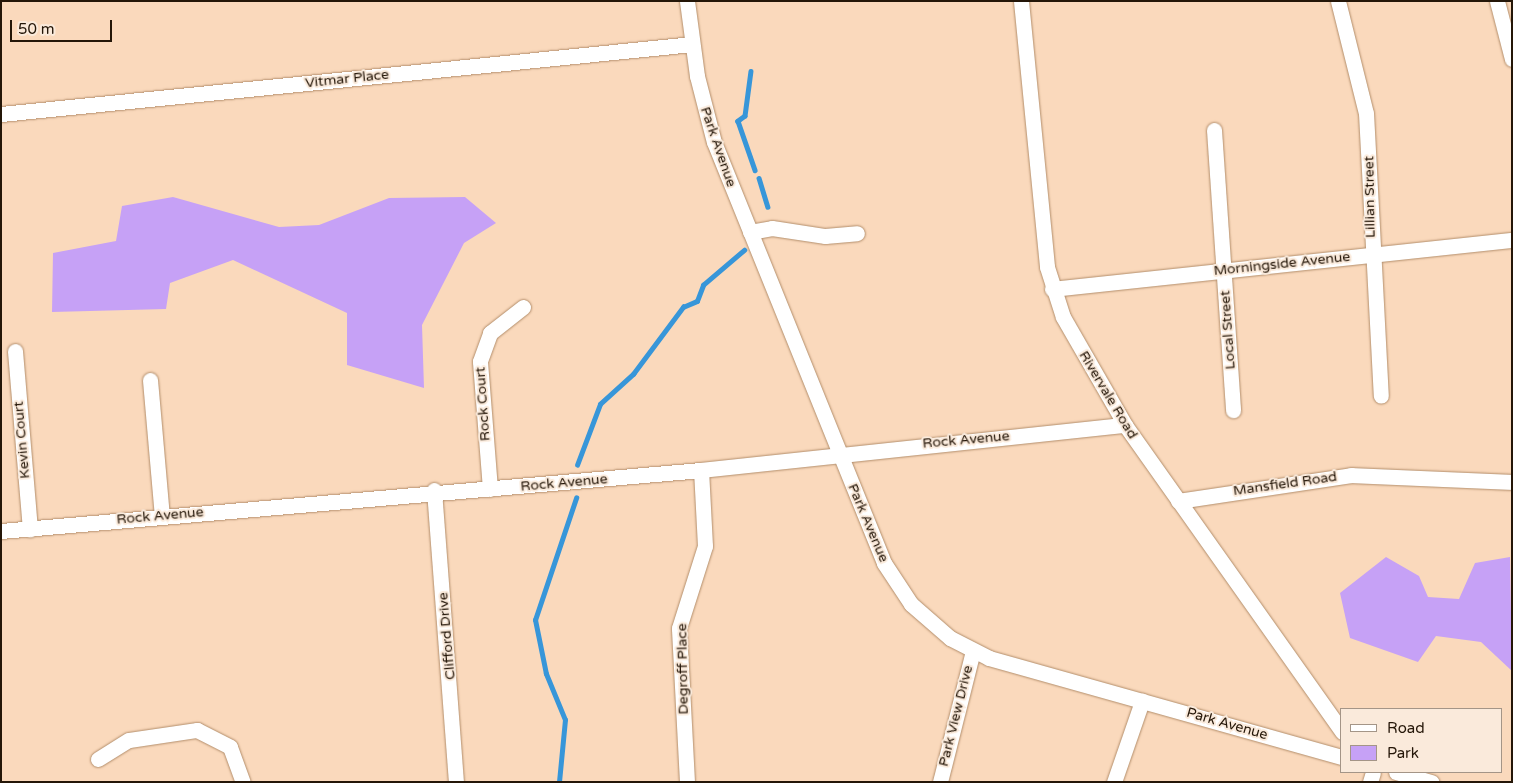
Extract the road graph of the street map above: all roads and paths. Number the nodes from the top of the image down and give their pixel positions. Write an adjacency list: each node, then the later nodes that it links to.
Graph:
1 (687, 1): 5 (street, Park Avenue)
2 (1021, 1): 14 (street, Rivervale Road)
3 (1338, 1): 12 (street, Lillian Street)
4 (1497, 1): 6 (street)
5 (692, 44): 7 (street, Vitmar Place); 9 (street, Park Avenue)
6 (1512, 59)
7 (1, 114)
8 (1214, 130): 13 (street, Local Street)
9 (750, 232): 10 (street); 21 (street, Park Avenue)
10 (857, 233)
11 (1512, 240): 12 (street, Morningside Avenue)
12 (1372, 255): 13 (street, Morningside Avenue); 18 (street, Lillian Street)
13 (1224, 270): 14 (street, Morningside Avenue); 19 (street, Local Street)
14 (1052, 289): 20 (street, Rivervale Road)
15 (524, 307): 24 (street, Rock Court)
16 (15, 351): 28 (street, Kevin Court)
17 (150, 380): 27 (street)
18 (1381, 396)
19 (1233, 410)
20 (1125, 425): 21 (street, Rock Avenue); 26 (street, Rivervale Road)
21 (838, 452): 22 (street, Rock Avenue); 30 (street, Park Avenue)
22 (701, 470): 24 (street, Rock Avenue); 38 (street, Degroff Place)
23 (1512, 482): 26 (street, Mansfield Road)
24 (490, 489): 25 (street, Rock Avenue)
25 (434, 490): 27 (street, Rock Avenue); 37 (street, Clifford Drive)
26 (1178, 501): 32 (street, Rivervale Road)
27 (162, 516): 28 (street, Rock Avenue)
28 (30, 529): 29 (street, Rock Avenue)
29 (1, 531)
30 (973, 651): 31 (street, Park Avenue); 39 (street, Park View Drive)
31 (1142, 701): 33 (street, Park Avenue); 40 (street)
32 (1340, 729)
33 (1340, 755)
34 (98, 759): 36 (street)
35 (1400, 773): 41 (street)
36 (243, 782)
37 (456, 782)
38 (687, 782)
39 (940, 782)
40 (1114, 782)
41 (1432, 782)

